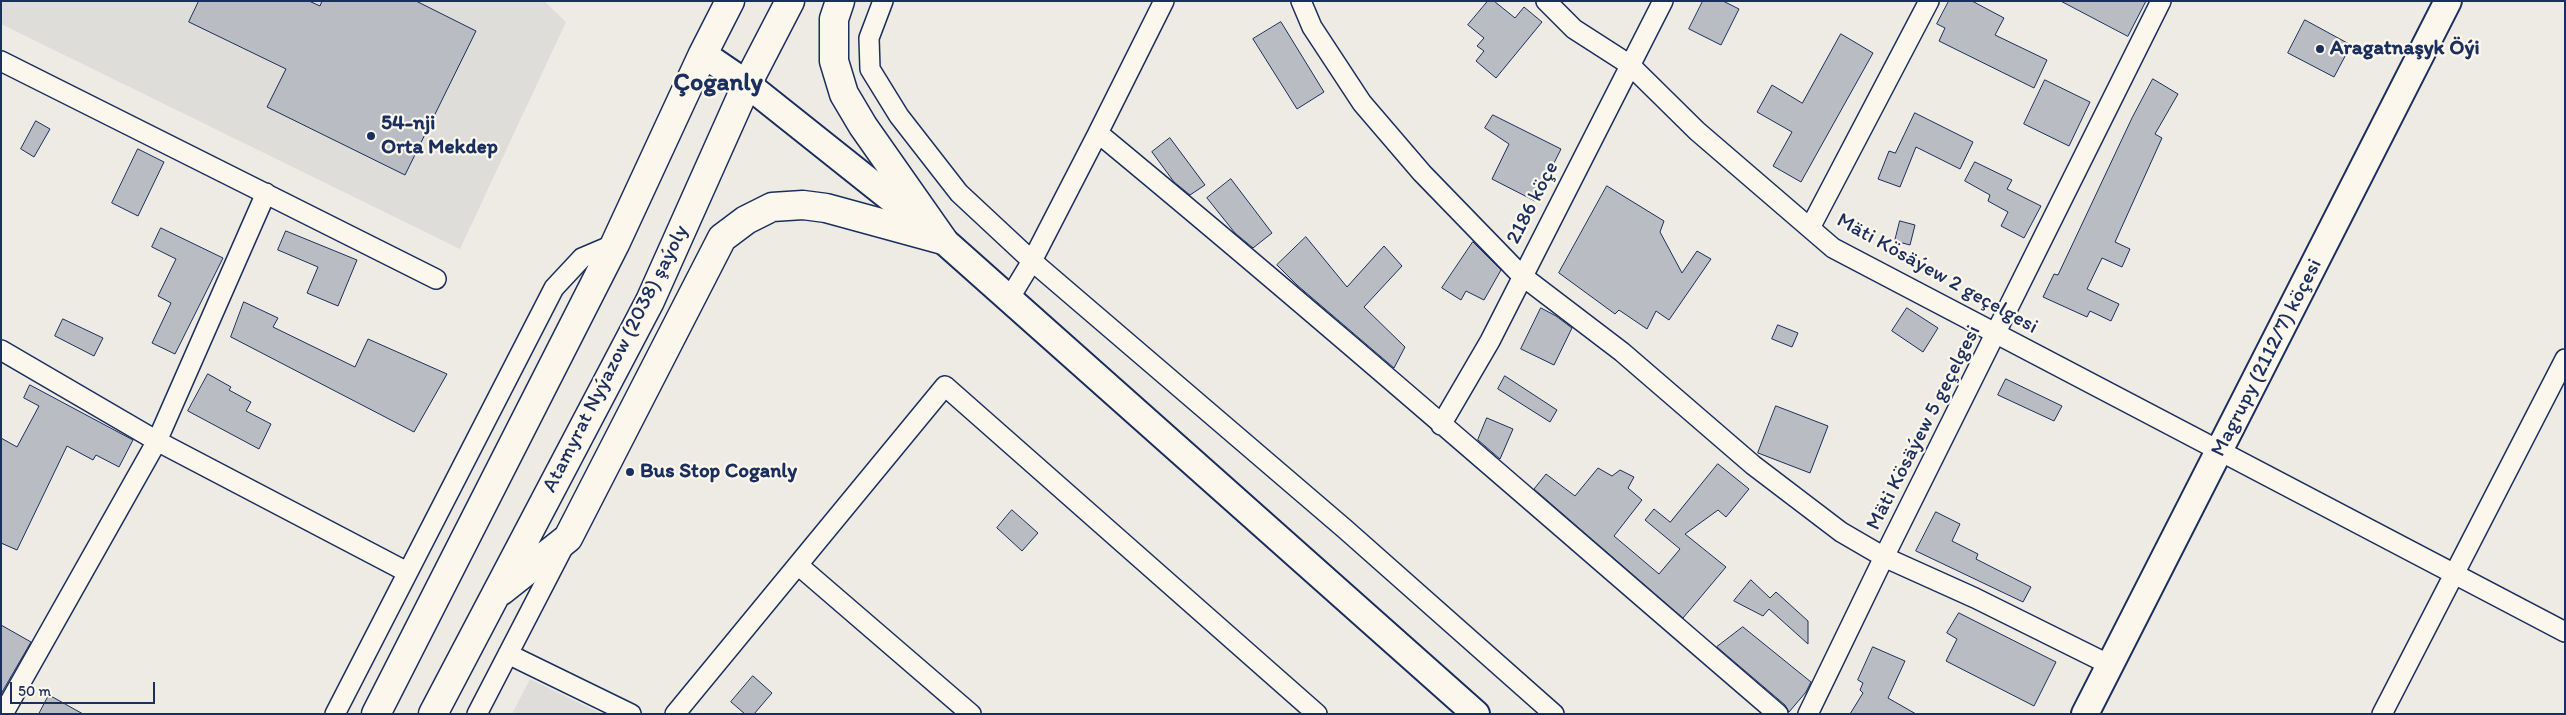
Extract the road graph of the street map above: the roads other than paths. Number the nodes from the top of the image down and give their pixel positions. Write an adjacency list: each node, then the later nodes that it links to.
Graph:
1 (730, 1): 12 (main road)
2 (790, 1): 15 (main road, Atamyrat Nyýazow (2038) şaýoly)
3 (840, 1): 19 (main road)
4 (883, 1): 21 (street)
5 (1164, 1): 16 (street)
6 (1301, 1): 22 (street)
7 (1546, 1): 14 (street, Mäti Kösäýew 2 geçelgesi)
8 (1663, 1): 14 (street, 2186 köçe)
9 (1929, 1): 18 (street)
10 (2161, 1): 26 (street, Mäti Kösäýew 5 geçelgesi)
11 (2448, 1): 32 (street, Magrupy (2112/7) köçesi)
12 (703, 54): 15 (street); 20 (main road)
13 (1, 61): 17 (street)
14 (1630, 65): 18 (street, Mäti Kösäýew 2 geçelgesi); 22 (street, 2186 köçe)
15 (747, 84): 19 (street); 25 (main road, Atamyrat Nyýazow (2038) şaýoly)
16 (1098, 134): 21 (street); 30 (street)
17 (266, 194): 23 (street); 31 (street)
18 (1810, 228): 26 (street, Mäti Kösäýew 2 geçelgesi)
19 (943, 240): 24 (street); 29 (main road)
20 (614, 244): 36 (street); 44 (main road)
21 (1032, 261): 24 (street); 52 (street)
22 (1521, 275): 30 (street, 2186 köçe); 34 (street)
23 (436, 278)
24 (1009, 299): 51 (street)
25 (650, 301): 29 (main road); 38 (main road, Atamyrat Nyýazow (2038) şaýoly)
26 (1996, 334): 32 (street, Mäti Kösäýew 2 geçelgesi); 34 (street, Mäti Kösäýew 5 geçelgesi)
27 (1, 350): 31 (street)
28 (2565, 360): 37 (street)
29 (651, 377): 33 (main road)
30 (1440, 425): 53 (street)
31 (157, 441): 36 (street); 42 (street)
32 (2220, 450): 37 (street, Mäti Kösäýew 2 geçelgesi); 41 (street, Magrupy (2112/7) köçesi)
33 (568, 538): 38 (main road); 40 (street)
34 (1884, 556): 41 (street); 54 (street, Mäti Kösäýew 5 geçelgesi)
35 (798, 565): 48 (street); 49 (street); 50 (street)
36 (407, 572): 43 (street)
37 (2454, 574): 39 (street, Mäti Kösäýew 2 geçelgesi); 56 (street)
38 (494, 596): 45 (main road, Atamyrat Nyýazow (2038) şaýoly)
39 (2565, 632)
40 (508, 654): 46 (street); 47 (street)
41 (2110, 665): 55 (street, Magrupy (2112/7) köçesi)
42 (3, 714)
43 (335, 714)
44 (376, 714)
45 (433, 714)
46 (477, 714)
47 (631, 714)
48 (675, 714)
49 (971, 714)
50 (1317, 714)
51 (1476, 714)
52 (1554, 714)
53 (1778, 714)
54 (1808, 714)
55 (2085, 714)
56 (2382, 714)

